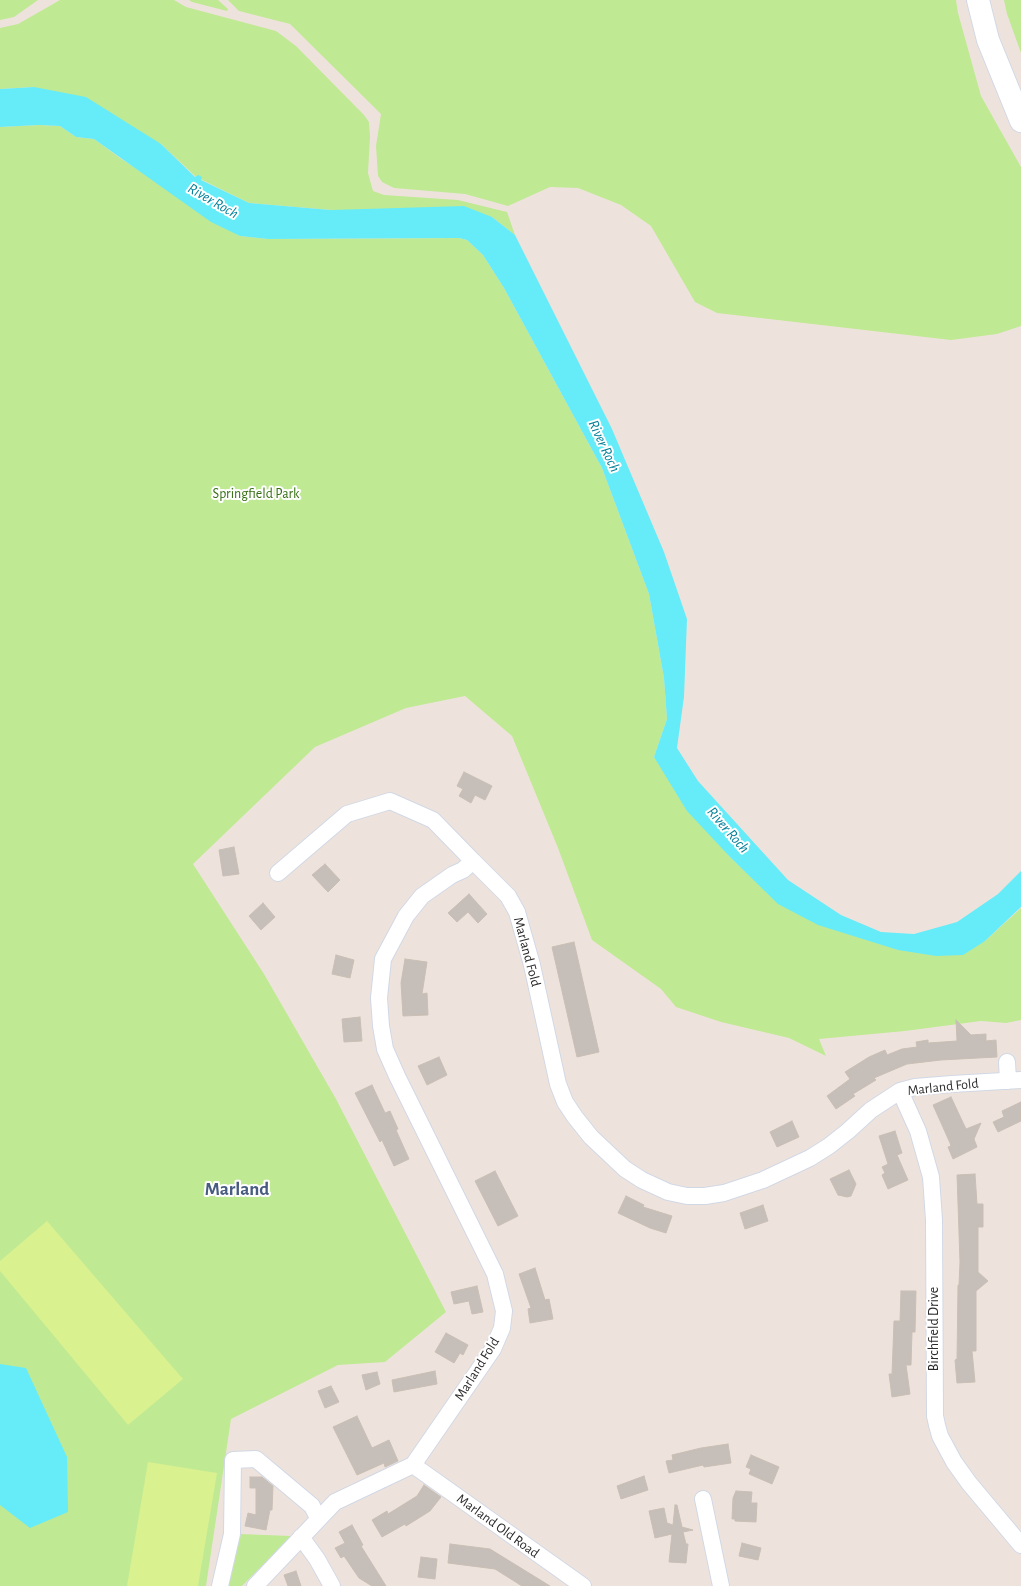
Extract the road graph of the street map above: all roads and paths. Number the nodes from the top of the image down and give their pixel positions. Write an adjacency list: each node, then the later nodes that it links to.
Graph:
1 (978, 0): 2 (main road)
2 (1021, 121)
3 (473, 861): 4 (street); 7 (street, Marland Fold); 8 (street, Marland Fold)
4 (278, 873)
5 (1007, 1062): 6 (street)
6 (1015, 1081): 7 (street, Marland Fold)
7 (900, 1091): 12 (street, Birchfield Drive)
8 (413, 1465): 10 (street, Marland Fold); 13 (street, Marland Old Road)
9 (703, 1499): 18 (street)
10 (318, 1518): 11 (street, Marland Fold); 14 (street)
11 (301, 1537): 15 (street, Marland Fold); 16 (street)
12 (1021, 1545)
13 (561, 1580): 17 (street, Marland Old Road)
14 (220, 1586)
15 (255, 1586)
16 (332, 1586)
17 (583, 1586)
18 (720, 1586)

